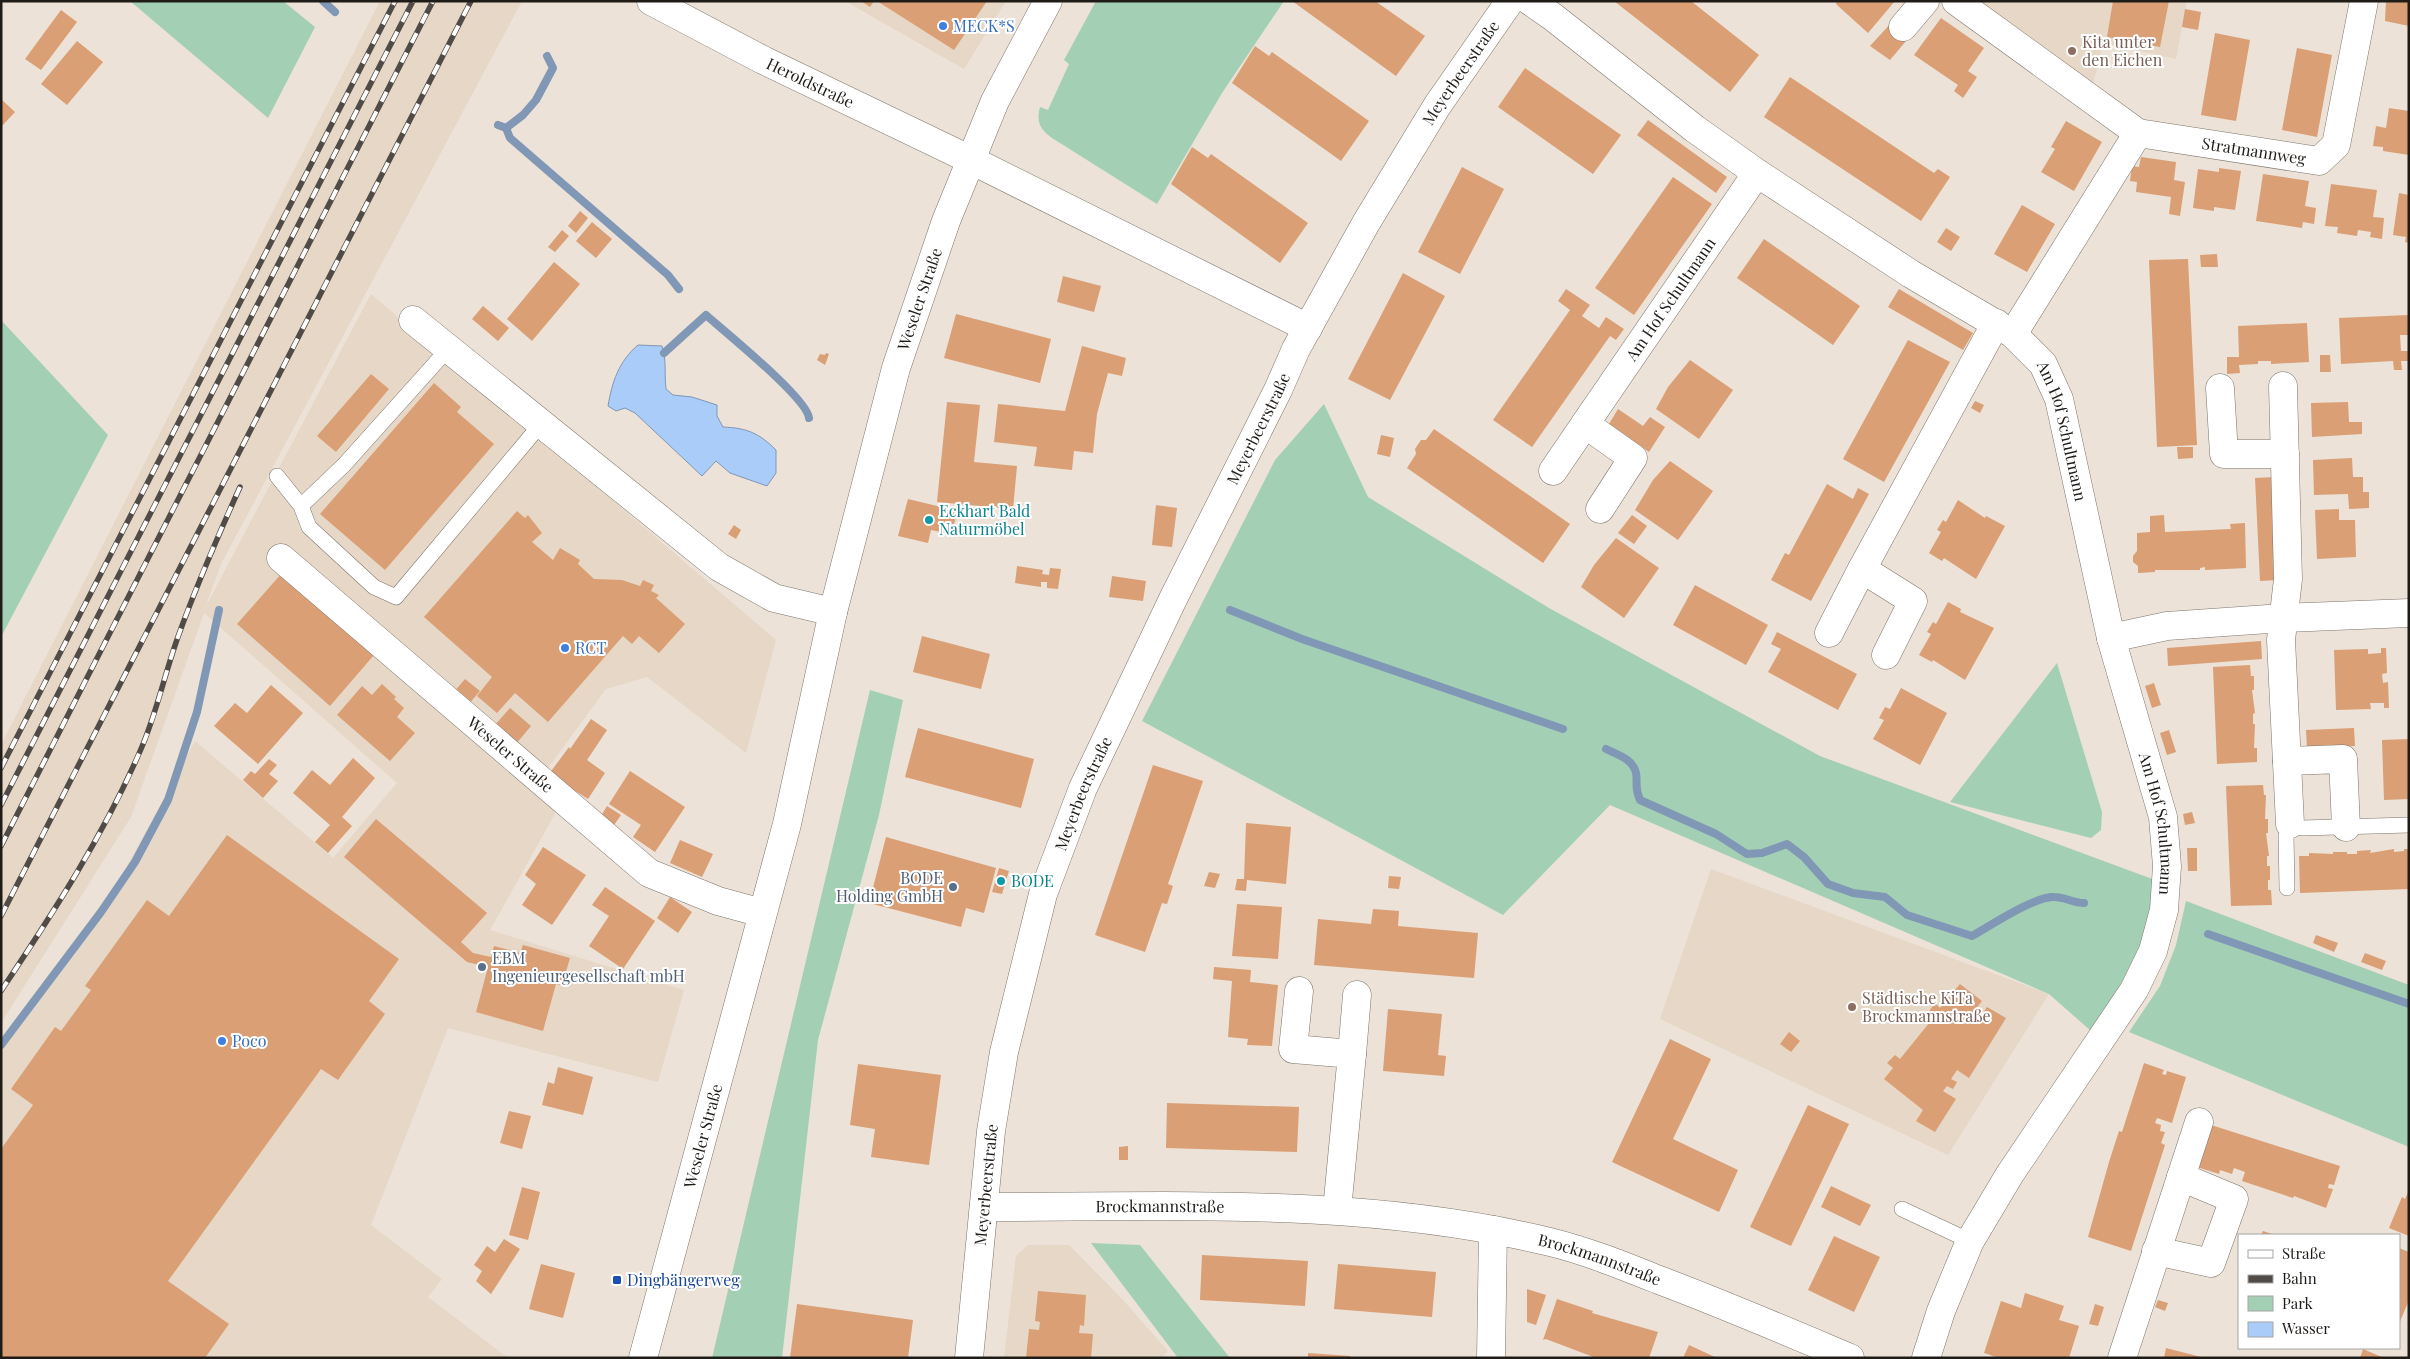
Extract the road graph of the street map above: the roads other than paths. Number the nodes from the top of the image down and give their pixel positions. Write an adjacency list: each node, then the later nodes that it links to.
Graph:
1 (651, 1): 10 (street, Heroldstraße)
2 (1048, 1): 10 (street, Weseler Straße)
3 (1510, 1): 13 (street, Meyerbeerstraße)
4 (1530, 1): 11 (street, Am Hof Schultmann)
5 (1925, 1): 8 (street)
6 (1956, 1): 9 (street, Stratmannweg)
7 (2364, 1): 9 (street, Stratmannweg)
8 (1903, 27)
9 (2138, 133): 14 (street)
10 (971, 160): 13 (street); 27 (street, Weseler Straße)
11 (1757, 173): 14 (street, Am Hof Schultmann); 19 (street, Am Hof Schultmann)
12 (412, 320): 15 (street)
13 (1308, 328): 44 (street, Meyerbeerstraße)
14 (2005, 329): 26 (street); 31 (street, Am Hof Schultmann)
15 (448, 348): 18 (street); 23 (lane)
16 (2283, 386): 20 (street)
17 (2220, 388): 20 (street)
18 (541, 424): 23 (lane); 27 (street)
19 (1585, 424): 21 (street, Am Hof Schultmann); 24 (street)
20 (2285, 454): 29 (street)
21 (1553, 471)
22 (277, 476): 23 (lane)
23 (301, 506)
24 (1600, 509)
25 (281, 558): 38 (street, Weseler Straße)
26 (1862, 569): 30 (street); 32 (street)
27 (833, 612): 38 (street, Weseler Straße)
28 (2409, 613): 29 (street)
29 (2283, 618): 31 (street); 33 (street)
30 (1829, 633)
31 (2111, 638): 48 (street, Am Hof Schultmann)
32 (1886, 655)
33 (2287, 761): 34 (street); 36 (street)
34 (2290, 824): 36 (lane); 37 (lane)
35 (2409, 825): 36 (lane)
36 (2346, 827)
37 (2287, 888)
38 (762, 913): 50 (street, Weseler Straße)
39 (1299, 991): 41 (street)
40 (1357, 995): 41 (street)
41 (1352, 1054): 46 (street)
42 (2199, 1122): 43 (street)
43 (2181, 1177): 49 (street); 49 (street)
44 (984, 1207): 46 (street, Brockmannstraße); 51 (street, Meyerbeerstraße)
45 (1902, 1209): 48 (lane)
46 (1337, 1210): 47 (street, Brockmannstraße)
47 (1493, 1230): 52 (street); 53 (street, Brockmannstraße)
48 (1970, 1241): 54 (street, Am Hof Schultmann)
49 (2156, 1251): 55 (street)
50 (643, 1358)
51 (970, 1358)
52 (1491, 1358)
53 (1850, 1358)
54 (1926, 1358)
55 (2122, 1358)

